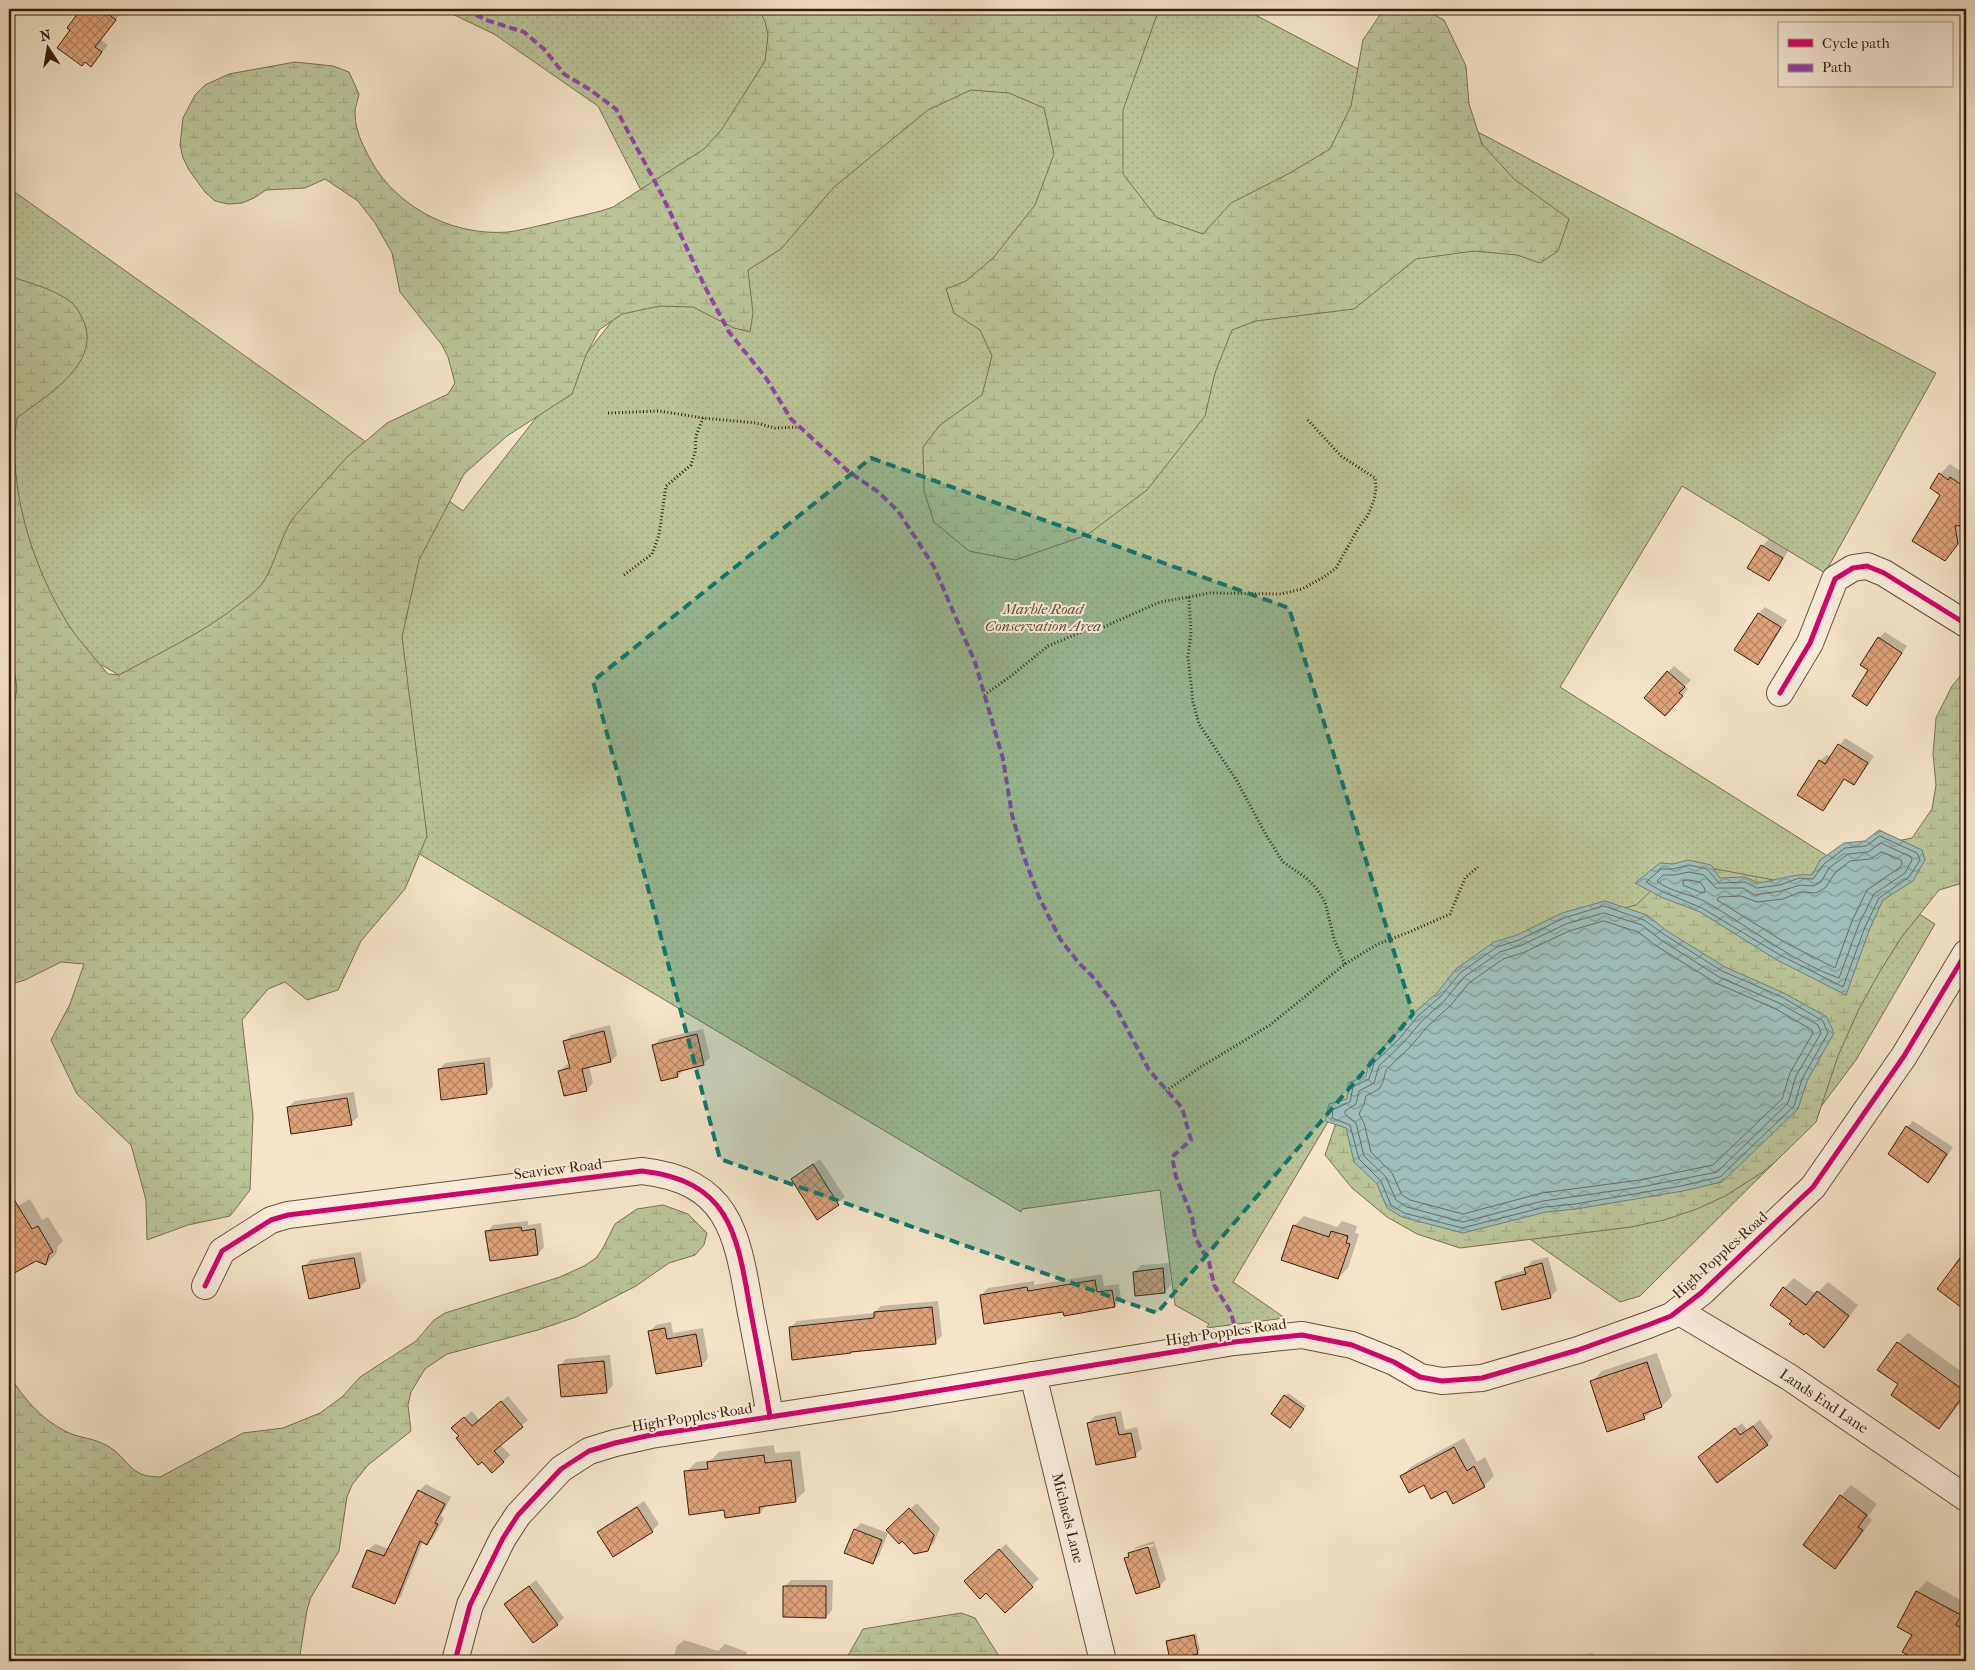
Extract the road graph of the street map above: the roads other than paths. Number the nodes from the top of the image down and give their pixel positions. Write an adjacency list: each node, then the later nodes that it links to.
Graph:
1 (1966, 624): 2 (street)
2 (1780, 693)
3 (1966, 953): 5 (street, High Popples Road)
4 (205, 1286): 7 (street, Seaview Road)
5 (1678, 1311): 6 (street, High Popples Road); 8 (street, Lands End Lane)
6 (1033, 1375): 7 (street, High Popples Road); 10 (street, Michaels Lane)
7 (770, 1416): 9 (street, High Popples Road)
8 (1966, 1498)
9 (457, 1661)
10 (1102, 1661)

